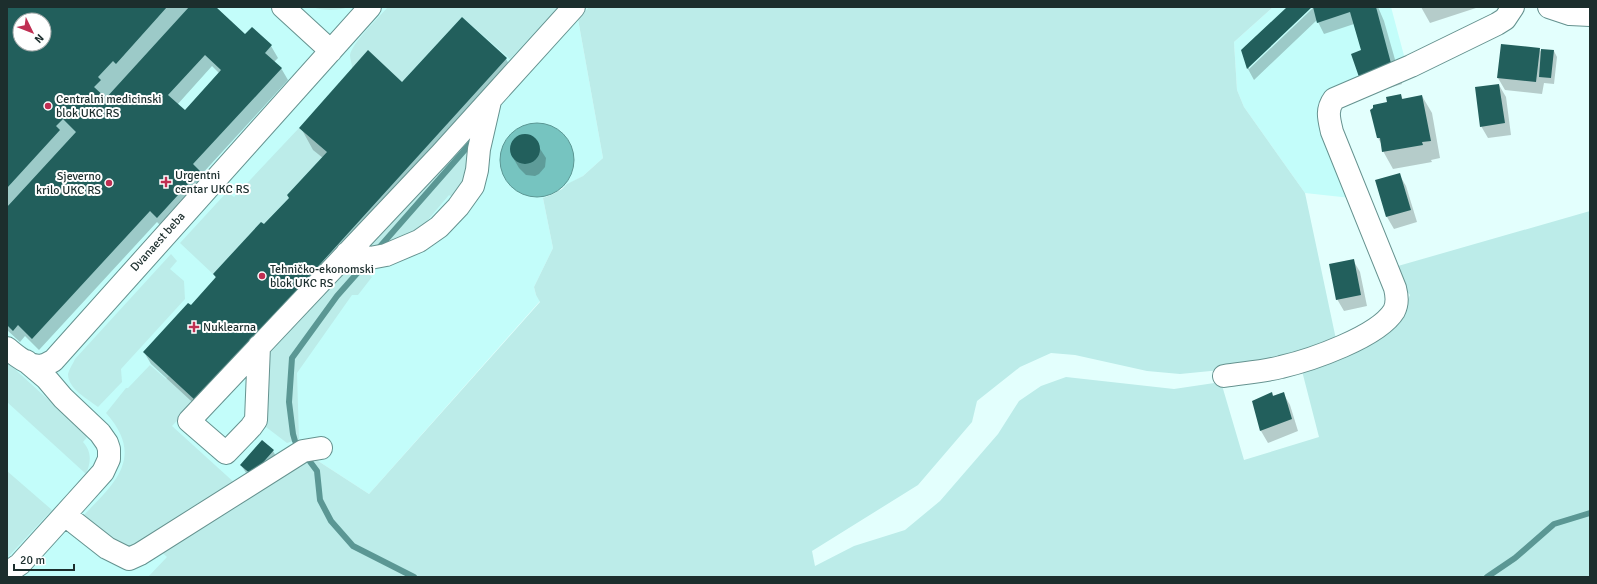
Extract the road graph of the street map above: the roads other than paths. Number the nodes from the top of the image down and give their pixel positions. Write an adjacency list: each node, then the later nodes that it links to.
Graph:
1 (283, 7): 7 (street)
2 (370, 7): 7 (street, Dvanaest beba)
3 (574, 7): 8 (street)
4 (1513, 7): 13 (street)
5 (1549, 7): 6 (street)
6 (1590, 15)
7 (331, 51): 12 (street, Dvanaest beba)
8 (490, 99): 9 (street); 9 (street)
9 (347, 253): 10 (street)
10 (259, 346)
11 (7, 348): 12 (street, Dvanaest beba)
12 (26, 361): 15 (street)
13 (1224, 376)
14 (321, 448): 15 (street)
15 (65, 515): 16 (street)
16 (7, 573)

